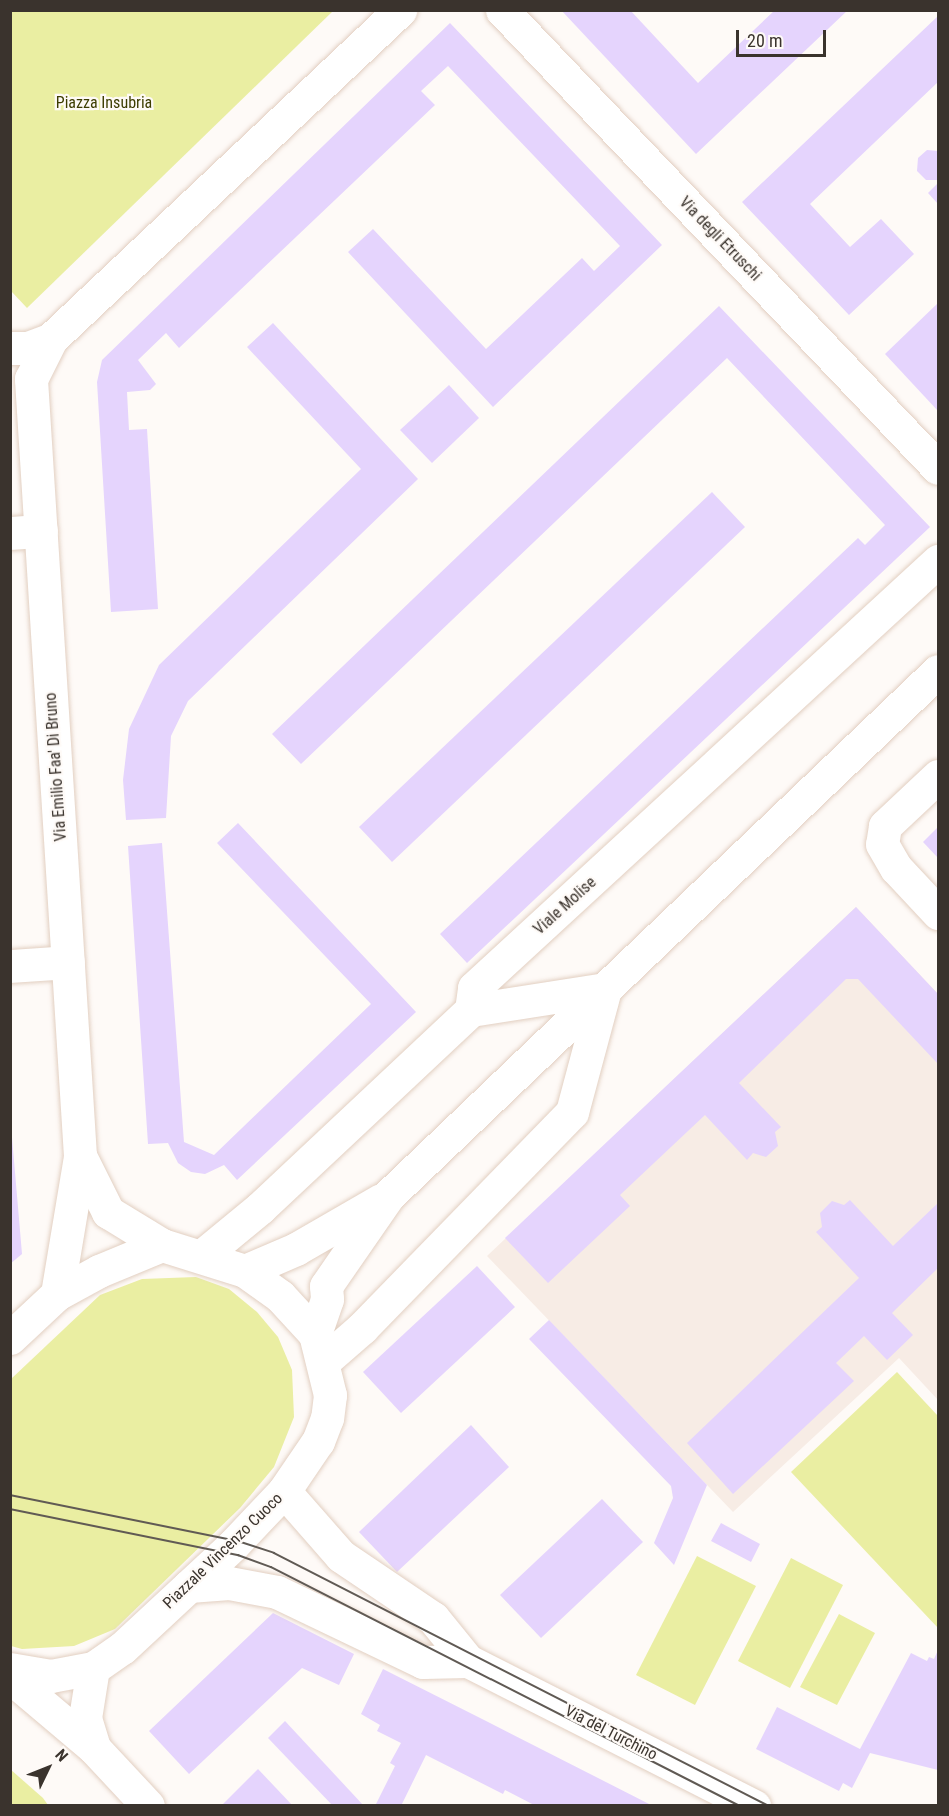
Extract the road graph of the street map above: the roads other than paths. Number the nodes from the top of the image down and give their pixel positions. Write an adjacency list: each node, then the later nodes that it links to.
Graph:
1 (400, 10): 3 (street)
2 (502, 10): 6 (street, Via degli Etruschi)
3 (51, 339): 4 (street); 5 (street)
4 (10, 348)
5 (21, 367): 7 (street, Via Emilio Faa' Di Bruno)
6 (939, 468)
7 (26, 532): 12 (street, Via Emilio Faa' Di Bruno)
8 (939, 561): 15 (street, Viale Molise)
9 (939, 671): 14 (street)
10 (939, 776): 11 (street)
11 (939, 913)
12 (68, 962): 13 (street); 16 (street, Via Emilio Faa' Di Bruno)
13 (10, 966)
14 (605, 989): 15 (street); 17 (street); 23 (street)
15 (471, 1010): 19 (street, Viale Molise)
16 (80, 1156): 18 (street, Via Emilio Faa' Di Bruno); 21 (street, Via Emilio Faa' Di Bruno)
17 (388, 1196): 20 (street); 23 (street)
18 (162, 1245): 19 (street); 21 (street)
19 (203, 1255): 20 (street)
20 (245, 1271): 23 (street)
21 (57, 1294): 22 (street)
22 (10, 1338)
23 (319, 1348): 24 (street, Piazzale Vincenzo Cuoco)
24 (284, 1491): 25 (street, Piazzale Vincenzo Cuoco); 26 (street, Via del Turchino)
25 (189, 1586): 26 (street, Via del Turchino); 27 (street, Piazzale Vincenzo Cuoco)
26 (468, 1661): 32 (street, Via del Turchino)
27 (93, 1668): 28 (street, Piazzale Vincenzo Cuoco); 30 (street)
28 (10, 1669)
29 (10, 1677): 30 (street)
30 (94, 1748): 31 (street)
31 (148, 1806)
32 (754, 1806)

